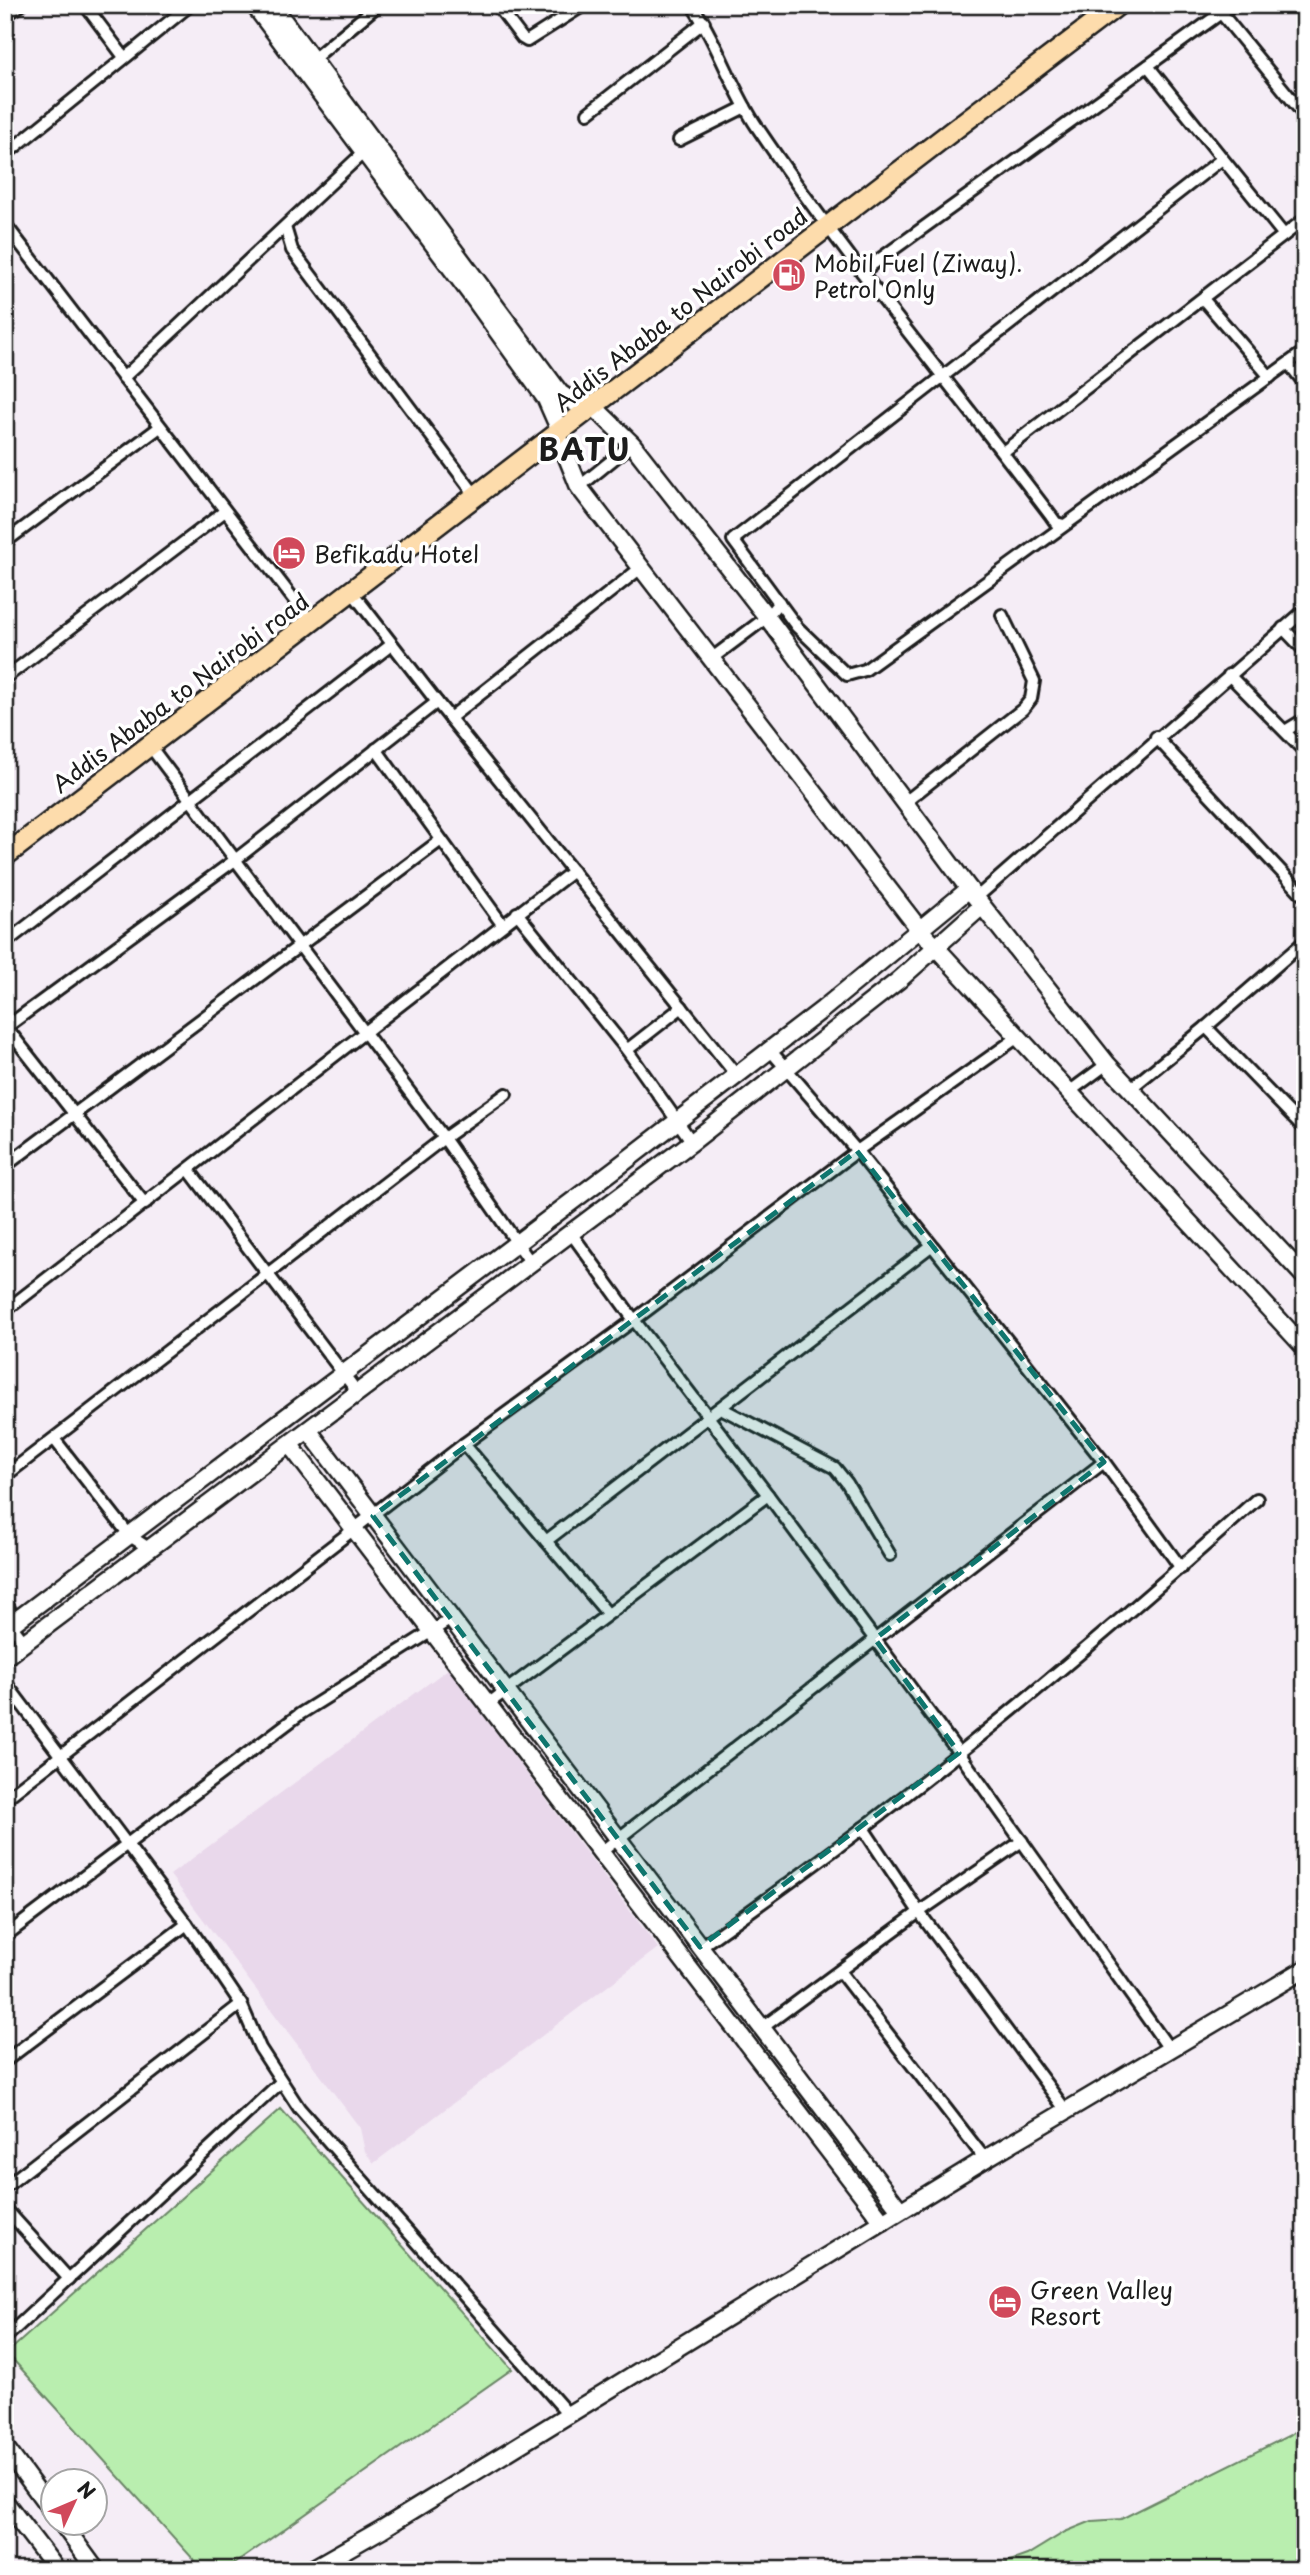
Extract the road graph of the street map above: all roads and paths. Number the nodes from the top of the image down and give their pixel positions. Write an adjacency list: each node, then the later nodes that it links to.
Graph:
1 (21, 5): 13 (street)
2 (85, 5): 15 (street)
3 (190, 5): 15 (street)
4 (254, 5): 22 (street)
5 (272, 5): 16 (street)
6 (378, 5): 16 (street)
7 (497, 5): 8 (street)
8 (583, 5)
9 (692, 5): 14 (street)
10 (1118, 5): 28 (highway, Addis Ababa to Nairobi road)
11 (1232, 5): 12 (street)
12 (1221, 13): 17 (street); 20 (street)
13 (5, 16)
14 (704, 22): 18 (street); 19 (street)
15 (124, 57): 23 (street)
16 (312, 60): 24 (street)
17 (1148, 66): 25 (street); 33 (street)
18 (745, 107): 21 (street); 28 (street)
19 (588, 113)
20 (1305, 117)
21 (679, 140)
22 (364, 152): 24 (street); 29 (street); 43 (street)
23 (5, 155)
24 (383, 155): 41 (street)
25 (1222, 159): 30 (street); 37 (street)
26 (1305, 219): 30 (street)
27 (5, 224): 39 (street)
28 (826, 227): 33 (street); 41 (highway, Addis Ababa to Nairobi road)
29 (285, 228): 31 (street); 32 (street)
30 (1284, 235): 34 (street)
31 (270, 241): 32 (street); 39 (street)
32 (292, 250): 47 (street)
33 (862, 272): 37 (street)
34 (1203, 299): 38 (street); 45 (street)
35 (1305, 351): 36 (street)
36 (1289, 364): 38 (street); 40 (street)
37 (942, 375): 45 (street); 53 (street)
38 (1270, 377): 49 (street)
39 (123, 378): 42 (street)
40 (1305, 384)
41 (594, 407): 43 (highway, Addis Ababa to Nairobi road); 44 (street)
42 (160, 427): 48 (street); 50 (street)
43 (558, 435): 46 (street); 47 (highway, Addis Ababa to Nairobi road)
44 (632, 444): 46 (street); 56 (street)
45 (1003, 452): 49 (street)
46 (579, 487): 51 (street)
47 (476, 496): 52 (highway, Addis Ababa to Nairobi road)
48 (225, 511): 57 (street); 63 (street)
49 (1064, 525): 53 (street)
50 (5, 542)
51 (642, 567): 61 (street); 65 (street)
52 (352, 592): 57 (highway, Addis Ababa to Nairobi road); 59 (street)
53 (779, 603): 56 (street)
54 (1305, 610): 58 (street)
55 (1002, 615): 73 (street)
56 (767, 617): 61 (street); 73 (street)
57 (311, 622): 69 (highway, Addis Ababa to Nairobi road)
58 (1283, 628): 60 (street); 62 (street)
59 (391, 645): 64 (street); 72 (street)
60 (1305, 651)
61 (711, 659): 82 (street)
62 (1229, 675): 67 (street); 68 (street)
63 (5, 678)
64 (437, 702): 65 (street); 70 (street)
65 (450, 718): 77 (street)
66 (1305, 719): 67 (street)
67 (1285, 731): 71 (street)
68 (1156, 737): 78 (street); 79 (street)
69 (150, 747): 72 (street); 75 (highway, Addis Ababa to Nairobi road)
70 (376, 748): 74 (street); 76 (street)
71 (1305, 752)
72 (191, 800): 76 (street); 84 (street)
73 (904, 803): 79 (street)
74 (441, 840): 81 (street); 85 (street)
75 (5, 856)
76 (235, 860): 85 (street); 92 (street)
77 (573, 871): 80 (street); 89 (street)
78 (1305, 897)
79 (976, 898): 82 (street); 86 (street); 98 (street)
80 (517, 913): 81 (street); 96 (street)
81 (502, 924): 94 (street)
82 (920, 930): 86 (street); 87 (street)
83 (1305, 941): 91 (street)
84 (5, 943)
85 (300, 944): 94 (street); 104 (street)
86 (936, 947): 88 (street); 95 (street)
87 (884, 960): 88 (street); 90 (street)
88 (899, 980): 93 (street)
89 (682, 1007): 96 (street); 100 (street)
90 (823, 1009): 93 (street); 97 (street)
91 (1206, 1027): 101 (street); 106 (street)
92 (6, 1028): 104 (street)
93 (838, 1029): 99 (street)
94 (365, 1032): 107 (street); 112 (street)
95 (1018, 1037): 102 (street); 109 (street)
96 (626, 1050): 105 (street)
97 (770, 1050): 99 (street); 100 (street)
98 (1107, 1064): 101 (street); 102 (street)
99 (786, 1070): 108 (street); 109 (street)
100 (737, 1076): 105 (street)
101 (1130, 1089): 122 (street)
102 (1069, 1092): 127 (street)
103 (506, 1094): 107 (street)
104 (74, 1113): 110 (street); 114 (street)
105 (677, 1122): 108 (street); 111 (street)
106 (1305, 1129)
107 (444, 1138): 117 (street); 121 (street)
108 (692, 1142): 113 (street)
109 (857, 1151): 119 (street); 125 (street)
110 (5, 1166)
111 (619, 1167): 113 (street); 115 (street)
112 (188, 1170): 114 (street); 121 (street)
113 (634, 1186): 116 (street)
114 (145, 1204): 124 (street)
115 (538, 1227): 117 (street); 118 (street)
116 (571, 1233): 118 (street); 125 (street)
117 (516, 1244): 120 (street); 123 (street)
118 (553, 1246): 120 (street)
119 (931, 1246): 130 (street); 136 (street)
120 (531, 1263): 126 (street)
121 (267, 1275): 128 (street); 133 (street)
122 (1305, 1277)
123 (434, 1305): 126 (street); 128 (street)
124 (5, 1311)
125 (634, 1320): 131 (street); 134 (street)
126 (449, 1325): 129 (street)
127 (1301, 1338)
128 (343, 1373): 129 (street); 137 (street)
129 (358, 1394): 132 (street)
130 (721, 1408): 131 (street); 147 (street)
131 (707, 1418): 140 (street); 145 (street)
132 (309, 1431): 135 (street); 142 (street)
133 (55, 1440): 138 (street); 144 (street)
134 (464, 1444): 142 (street); 145 (street)
135 (290, 1445): 139 (street); 143 (street)
136 (1104, 1462): 148 (street); 160 (street)
137 (216, 1469): 139 (street); 144 (street)
138 (5, 1476)
139 (231, 1488): 146 (street)
140 (768, 1496): 154 (street); 160 (street)
141 (1257, 1499): 148 (street)
142 (373, 1516): 143 (street); 149 (street)
143 (355, 1530): 151 (street); 167 (street)
144 (130, 1536): 146 (street); 150 (street)
145 (547, 1541): 154 (street)
146 (150, 1549): 152 (street)
147 (890, 1555)
148 (1181, 1568): 166 (street)
149 (420, 1577): 151 (street); 156 (street)
150 (72, 1580): 152 (street); 155 (street)
151 (402, 1591): 158 (street)
152 (86, 1599): 159 (street)
153 (7, 1605): 155 (street); 157 (street)
154 (607, 1613): 164 (street)
155 (26, 1614): 157 (street); 159 (street)
156 (451, 1619): 158 (street); 164 (street)
157 (8, 1627): 161 (street)
158 (431, 1629): 165 (street); 172 (street)
159 (40, 1632): 161 (street)
160 (875, 1639): 166 (street); 170 (street)
161 (24, 1643): 162 (street)
162 (5, 1657)
163 (5, 1682): 167 (street)
164 (506, 1690): 165 (street); 170 (street)
165 (488, 1703): 173 (street)
166 (959, 1753): 169 (street); 171 (street)
167 (63, 1756): 168 (street); 172 (street)
168 (5, 1799)
169 (863, 1828): 174 (street); 177 (street)
170 (618, 1838): 173 (street); 177 (street)
171 (1022, 1841): 174 (street); 182 (street)
172 (127, 1844): 175 (street); 176 (street)
173 (601, 1852): 190 (street)
174 (919, 1912): 179 (street); 185 (street)
175 (187, 1924): 180 (street); 183 (street)
176 (5, 1936)
177 (700, 1947): 181 (street)
178 (1305, 1969): 182 (street)
179 (840, 1972): 181 (street); 186 (street)
180 (241, 2004): 184 (street); 187 (street)
181 (762, 2028): 189 (street)
182 (1170, 2050): 185 (street)
183 (5, 2061)
184 (281, 2082): 191 (street); 193 (street)
185 (1066, 2112): 186 (street)
186 (985, 2159): 189 (street)
187 (5, 2187)
188 (5, 2208): 191 (street)
189 (900, 2210): 190 (street)
190 (883, 2221): 193 (street)
191 (69, 2279): 192 (street)
192 (5, 2338)
193 (569, 2415): 200 (street)
194 (5, 2447): 195 (street)
195 (38, 2492)
196 (5, 2502): 198 (street)
197 (71, 2536): 199 (street)
198 (57, 2570)
199 (96, 2570)
200 (310, 2570)

